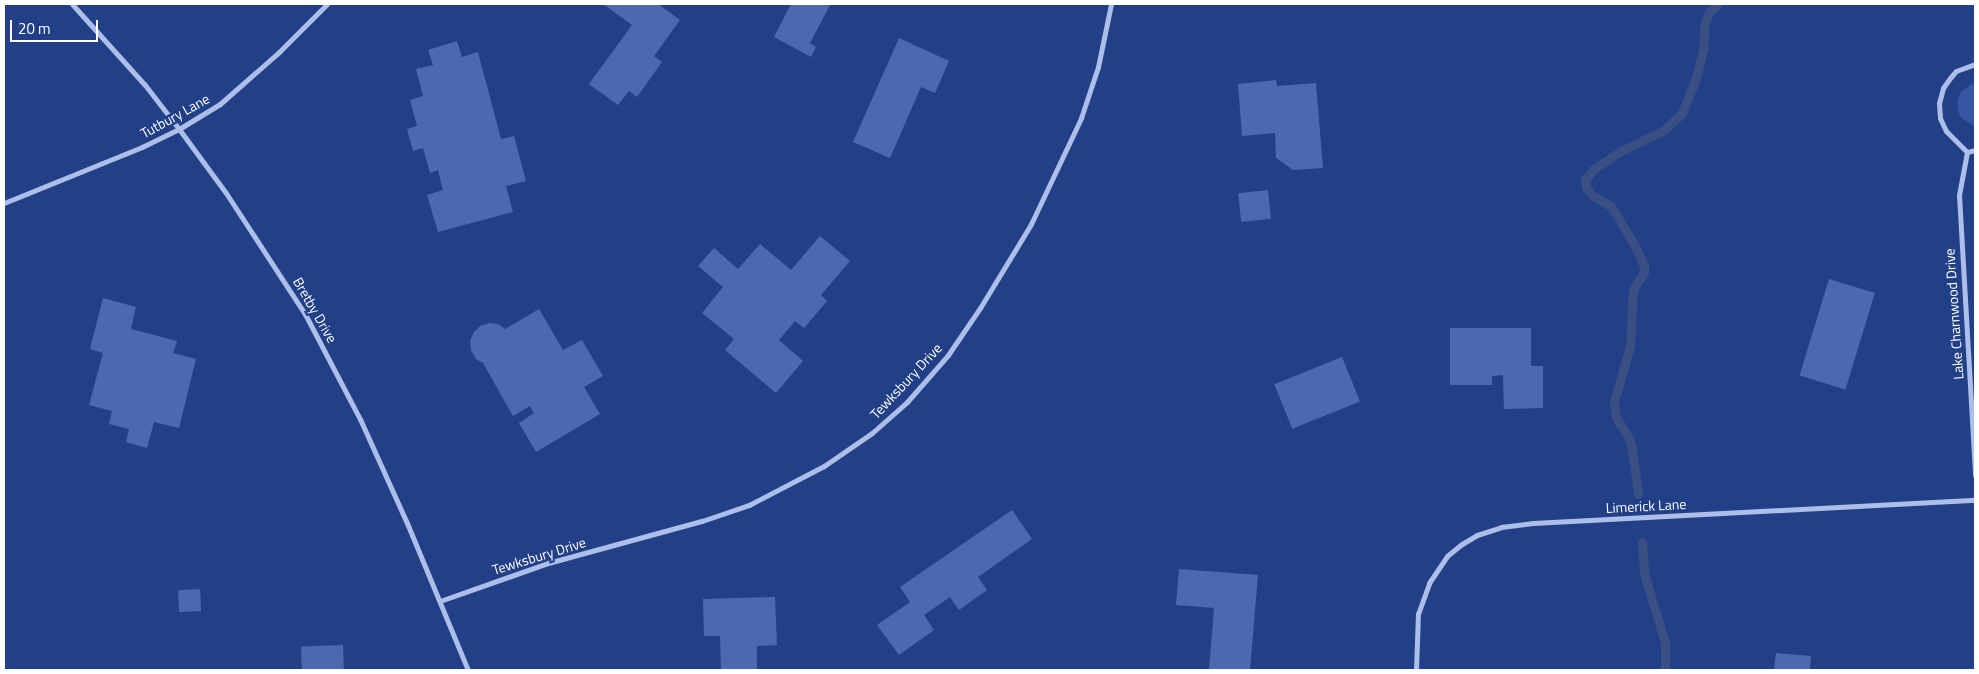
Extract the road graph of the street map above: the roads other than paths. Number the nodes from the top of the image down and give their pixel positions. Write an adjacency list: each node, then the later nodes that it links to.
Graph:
1 (72, 4): 5 (street, Bretby Drive)
2 (327, 4): 5 (street, Tutbury Lane)
3 (1111, 4): 11 (street, Tewksbury Drive)
4 (1975, 64): 7 (street)
5 (179, 129): 8 (street, Tutbury Lane); 11 (street, Bretby Drive)
6 (1975, 150): 7 (street)
7 (1967, 152): 9 (street, Lake Charnwood Drive)
8 (4, 203)
9 (1975, 476)
10 (1975, 500): 13 (street, Limerick Lane)
11 (440, 601): 12 (street, Bretby Drive)
12 (468, 670)
13 (1416, 670)

